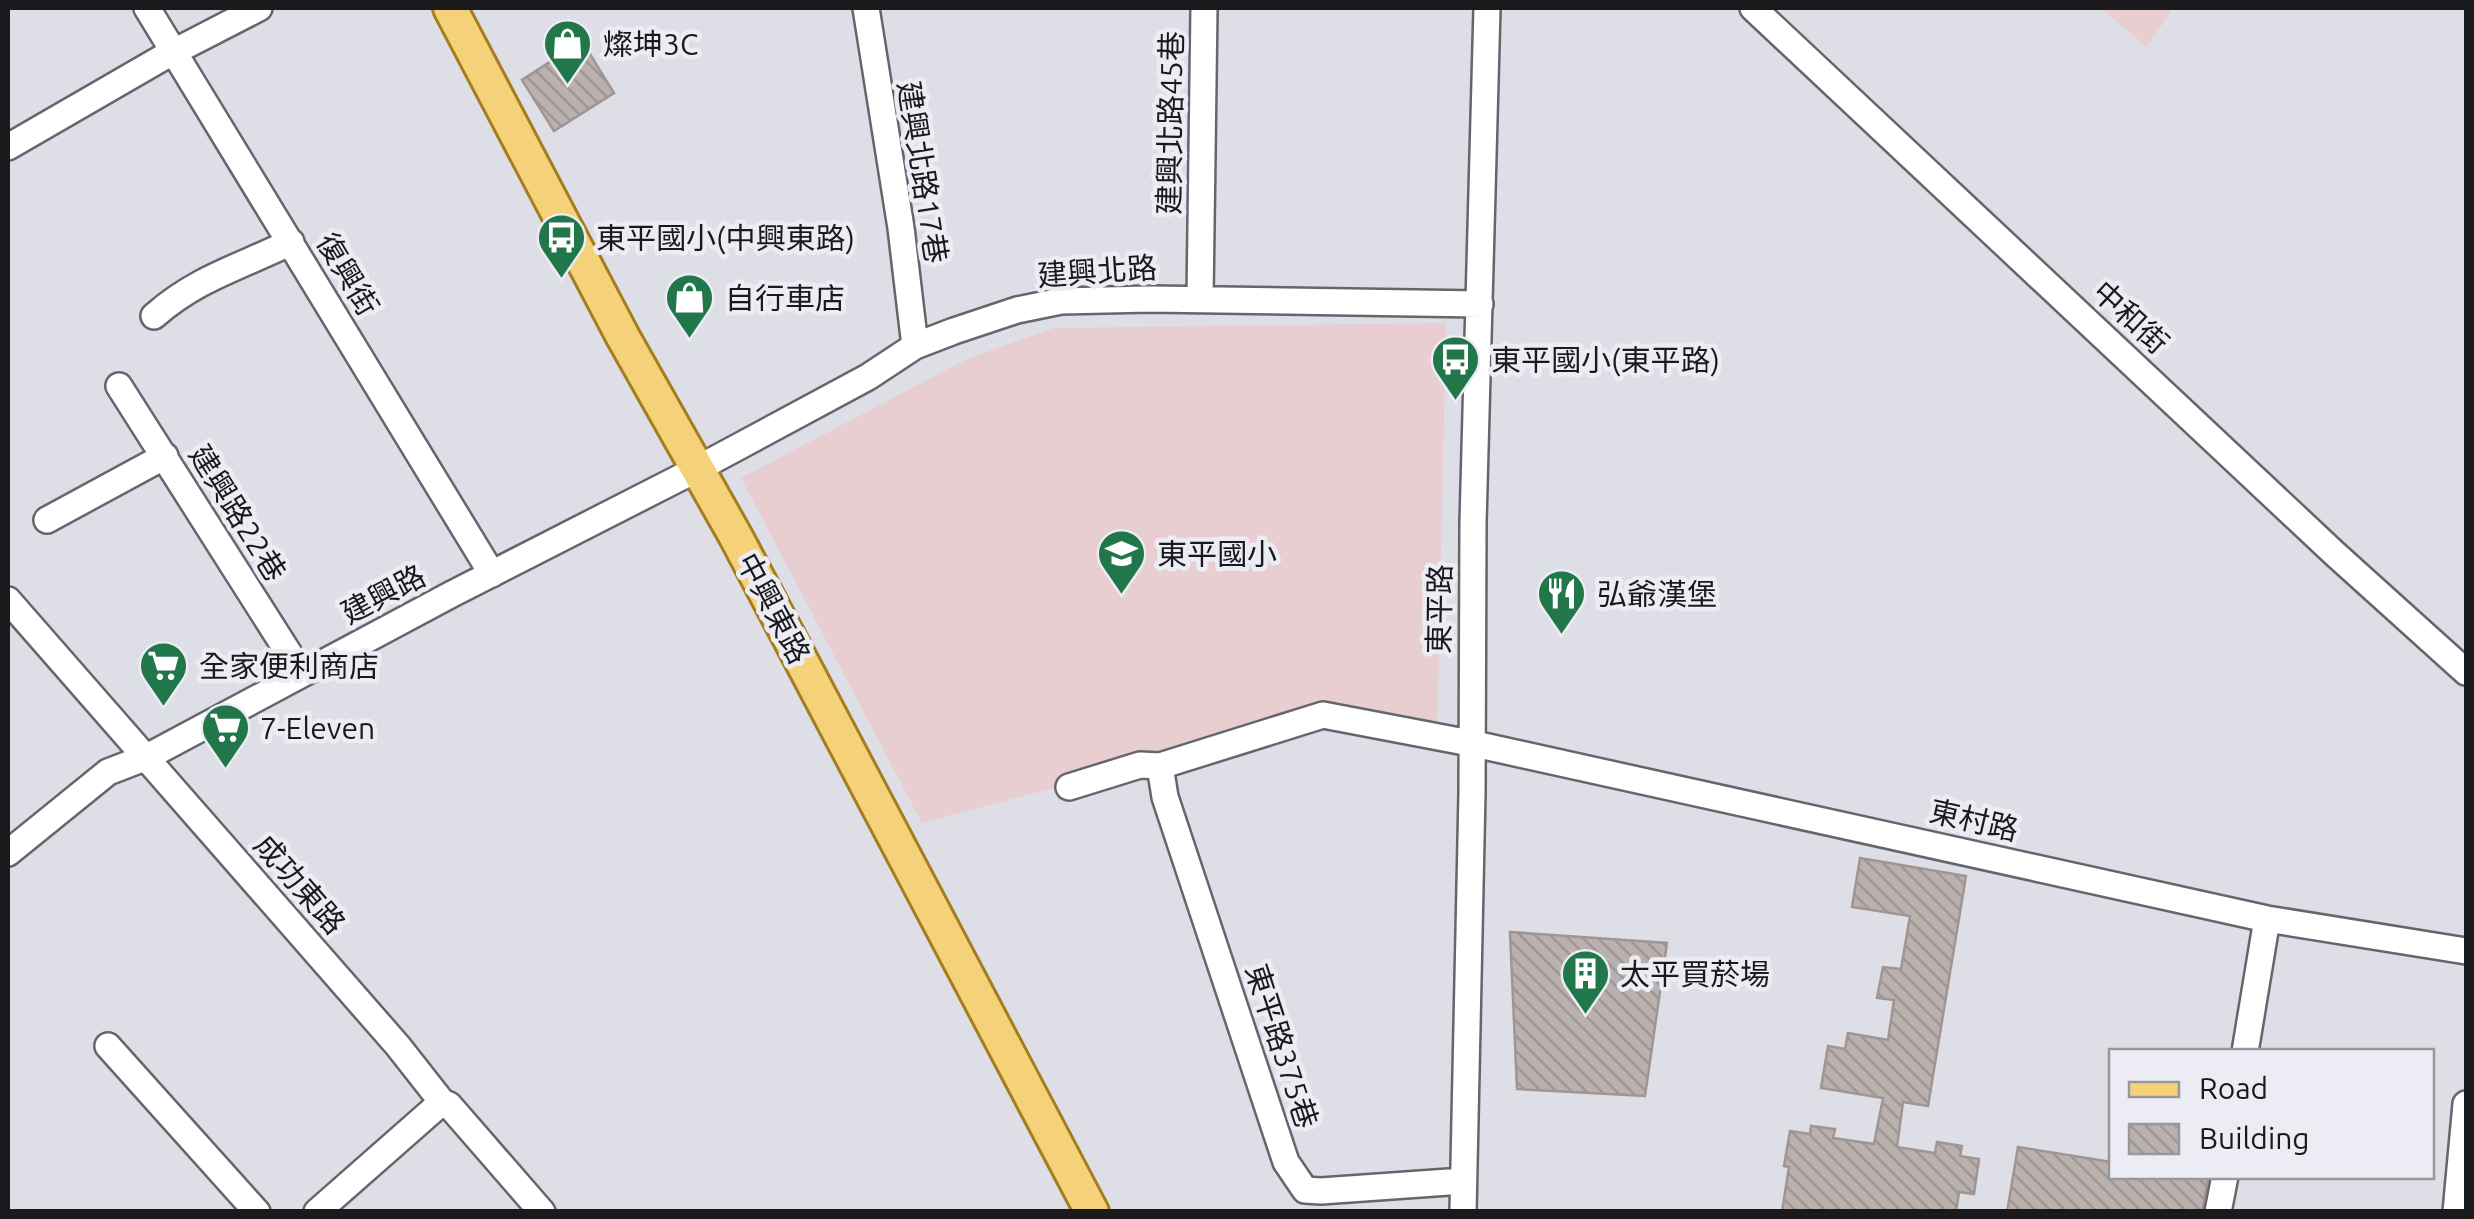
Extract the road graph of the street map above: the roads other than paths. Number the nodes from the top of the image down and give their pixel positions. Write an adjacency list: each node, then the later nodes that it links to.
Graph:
1 (148, 8): 8 (street, 復興街)
2 (260, 8): 8 (street)
3 (450, 8): 17 (main road, 中興東路)
4 (866, 8): 14 (street, 建興北路17巷)
5 (1204, 8): 11 (street, 建興北路45巷)
6 (1488, 8): 12 (street, 東平路)
7 (1753, 8): 21 (street, 中和街)
8 (176, 54): 9 (street); 10 (street, 復興街)
9 (8, 147)
10 (290, 242): 13 (street); 19 (street, 復興街)
11 (1200, 299): 12 (street, 建興北路); 14 (street, 建興北路)
12 (1480, 304): 23 (street, 東平路)
13 (154, 316)
14 (915, 346): 17 (street, 建興北路)
15 (120, 386): 16 (street, 建興路22巷)
16 (165, 456): 18 (street); 22 (street, 建興路22巷)
17 (697, 469): 19 (street, 建興路); 39 (main road, 中興東路)
18 (46, 520)
19 (492, 574): 22 (street, 建興路)
20 (8, 600): 24 (street, 成功東路)
21 (2466, 672)
22 (302, 674): 24 (street, 建興路)
23 (1470, 743): 25 (street); 28 (street, 東村路); 35 (street, 東平路)
24 (147, 758): 27 (street, 建興路); 32 (street, 成功東路)
25 (1160, 766): 26 (street); 35 (street, 東平路375巷)
26 (1068, 787)
27 (8, 852)
28 (2267, 919): 29 (street, 東村路); 31 (street)
29 (2466, 951)
30 (108, 1046): 36 (street)
31 (2246, 1049)
32 (442, 1102): 37 (street); 38 (street, 成功東路)
33 (2466, 1104): 42 (street)
34 (2224, 1179): 41 (street)
35 (1463, 1181): 40 (street, 東平路)
36 (256, 1212)
37 (316, 1212)
38 (542, 1212)
39 (1092, 1212)
40 (1463, 1212)
41 (2218, 1212)
42 (2456, 1212)

